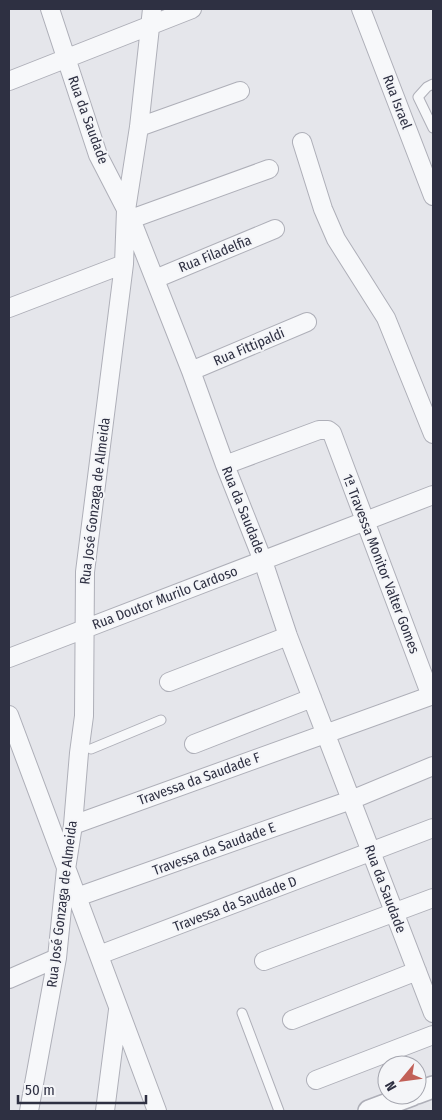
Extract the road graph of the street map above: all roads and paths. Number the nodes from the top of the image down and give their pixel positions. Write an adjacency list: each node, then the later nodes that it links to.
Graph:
1 (50, 9): 5 (street, Rua da Saudade)
2 (192, 9): 4 (street)
3 (361, 9): 13 (street, Rua Israel)
4 (151, 17): 5 (street); 9 (street, Rua José Gonzaga de Almeida)
5 (66, 58): 6 (street); 14 (street, Rua da Saudade)
6 (9, 81)
7 (433, 84): 10 (lane)
8 (240, 91): 9 (street)
9 (139, 127): 14 (street, Rua José Gonzaga de Almeida)
10 (433, 128)
11 (302, 142): 21 (street)
12 (269, 169): 14 (street)
13 (433, 196)
14 (129, 215): 16 (street, Rua José Gonzaga de Almeida); 17 (street, Rua da Saudade)
15 (275, 229): 17 (street, Rua Filadelfia)
16 (124, 264): 18 (street); 26 (street, Rua José Gonzaga de Almeida)
17 (155, 279): 20 (street, Rua da Saudade)
18 (9, 308)
19 (307, 322): 20 (street, Rua Fittipaldi)
20 (192, 371): 22 (street, Rua da Saudade)
21 (433, 434)
22 (225, 465): 24 (street, 1ª Travessa Monitor Valter Gomes); 25 (street, Rua da Saudade)
23 (433, 495): 24 (street, Rua Doutor Murilo Cardoso)
24 (365, 522): 25 (street, Rua Doutor Murilo Cardoso); 30 (street, 1ª Travessa Monitor Valter Gomes)
25 (263, 561): 26 (street, Rua Doutor Murilo Cardoso); 27 (street, Rua da Saudade)
26 (84, 629): 28 (street, Rua Doutor Murilo Cardoso); 36 (street, Rua José Gonzaga de Almeida)
27 (288, 636): 29 (street); 31 (street, Rua da Saudade)
28 (9, 658)
29 (169, 682)
30 (432, 696): 34 (street, Travessa da Saudade F)
31 (312, 698): 34 (street, Rua da Saudade); 35 (street)
32 (9, 715): 42 (street)
33 (161, 720): 36 (lane)
34 (325, 733): 38 (street, Rua da Saudade); 39 (street, Travessa da Saudade F)
35 (194, 744)
36 (85, 751): 39 (street, Rua José Gonzaga de Almeida)
37 (433, 766): 38 (street, Travessa da Saudade E)
38 (351, 800): 41 (street, Rua da Saudade); 43 (street, Travessa da Saudade E)
39 (73, 825): 42 (street, Rua José Gonzaga de Almeida)
40 (433, 828): 41 (street, Travessa da Saudade D)
41 (372, 852): 45 (street, Rua da Saudade); 46 (street, Travessa da Saudade D)
42 (66, 869): 43 (street); 47 (street, Rua José Gonzaga de Almeida)
43 (77, 897): 46 (street)
44 (433, 898): 45 (street)
45 (394, 913): 48 (street); 49 (street, Rua da Saudade)
46 (98, 955): 51 (street)
47 (57, 958): 50 (street); 58 (street, Rua José Gonzaga de Almeida)
48 (264, 961)
49 (424, 978): 53 (street, Rua da Saudade); 54 (street)
50 (9, 979)
51 (118, 1008): 59 (street); 60 (street)
52 (242, 1013): 61 (lane)
53 (433, 1013)
54 (292, 1020)
55 (433, 1035): 56 (street)
56 (316, 1080)
57 (385, 1105): 62 (street)
58 (29, 1111)
59 (104, 1111)
60 (157, 1111)
61 (279, 1111)
62 (369, 1111)

